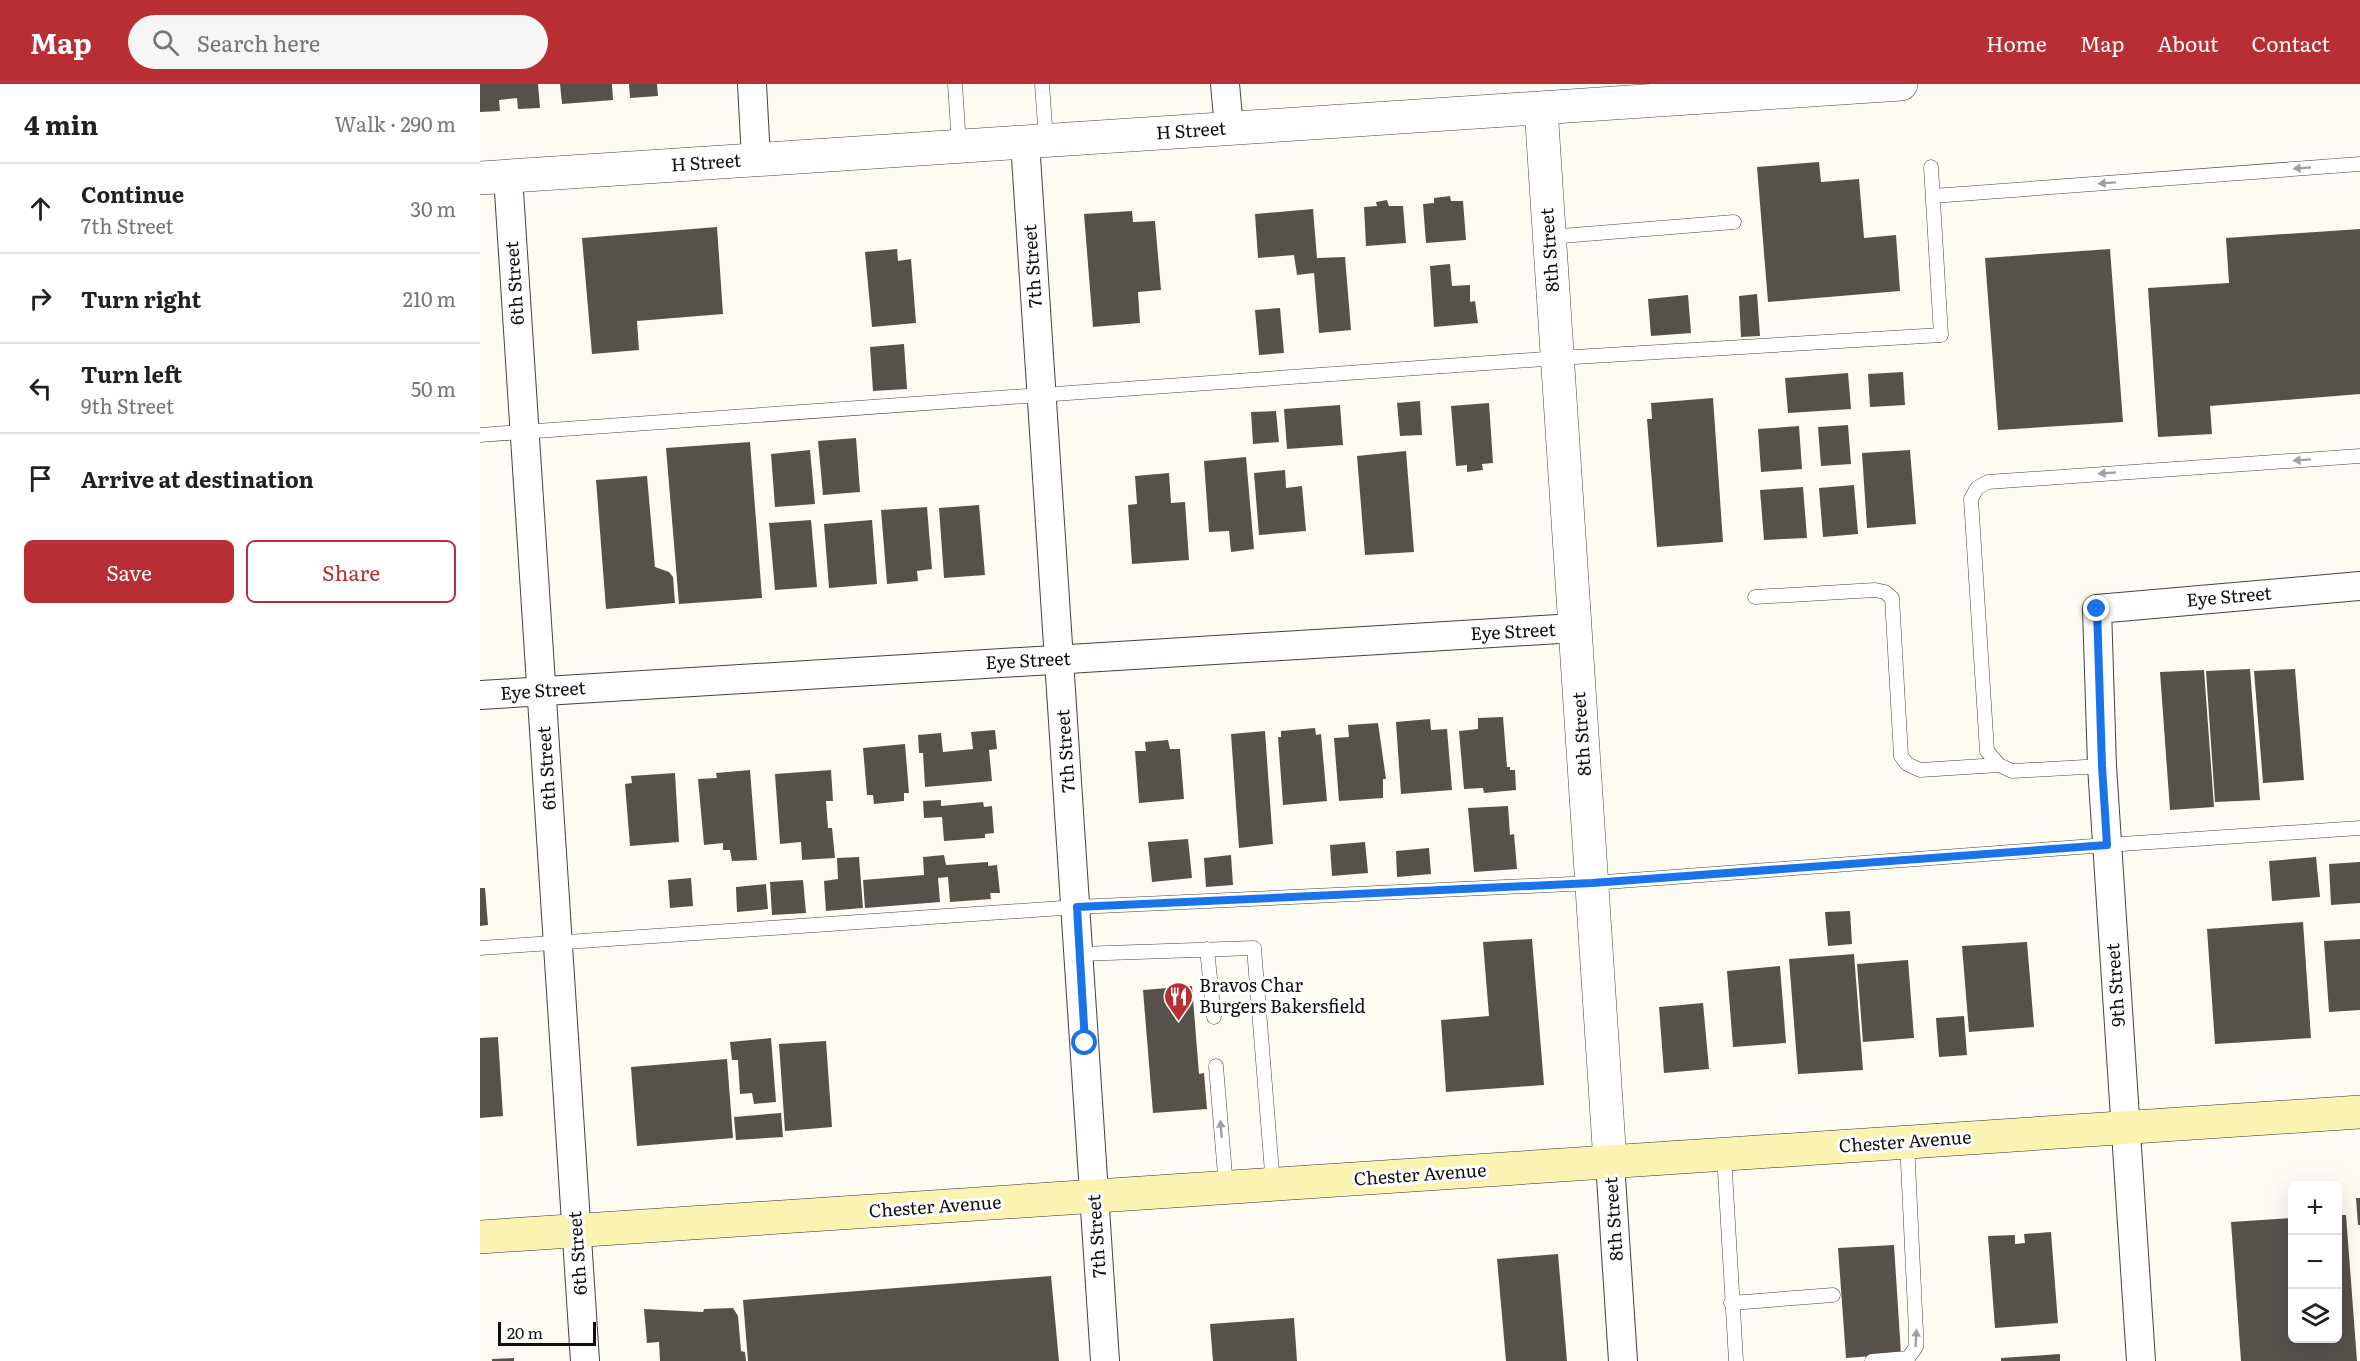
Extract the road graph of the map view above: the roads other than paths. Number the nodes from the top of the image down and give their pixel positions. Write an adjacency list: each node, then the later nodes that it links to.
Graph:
1 (752, 84): 11 (street)
2 (955, 84): 10 (lane)
3 (1042, 84): 9 (lane)
4 (1226, 84): 8 (street)
5 (1901, 84): 6 (street, H Street)
6 (1670, 92): 7 (street, H Street)
7 (1540, 108): 8 (street, H Street); 17 (street, 8th Street)
8 (1229, 128): 9 (street, H Street)
9 (1036, 141): 10 (street, H Street); 19 (street, 7th Street)
10 (959, 145): 11 (street, H Street)
11 (756, 159): 14 (street, H Street)
12 (2360, 164): 15 (lane, one-way to 15)
13 (1931, 167): 15 (lane)
14 (494, 177): 20 (street, 6th Street)
15 (1933, 196): 18 (lane)
16 (1734, 222): 17 (lane)
17 (1549, 237): 18 (street, 8th Street)
18 (1557, 358): 19 (lane); 26 (street, 8th Street)
19 (1042, 395): 20 (lane); 27 (street, 7th Street)
20 (524, 431): 21 (lane); 28 (street, 6th Street)
21 (480, 435)
22 (2360, 456): 30 (lane, one-way to 30)
23 (2360, 586): 25 (street, Eye Street)
24 (1755, 597): 30 (lane)
25 (2097, 609): 31 (street, 9th Street)
26 (1575, 628): 27 (street, Eye Street); 34 (street, 8th Street)
27 (1059, 659): 28 (street, Eye Street); 35 (street, 7th Street)
28 (542, 690): 29 (street, Eye Street); 36 (street, 6th Street)
29 (480, 695)
30 (1999, 765): 31 (lane)
31 (2102, 766): 33 (street, 9th Street)
32 (2360, 828): 33 (lane)
33 (2107, 845): 34 (lane); 43 (street, 9th Street)
34 (1592, 883): 35 (lane); 46 (street, 8th Street)
35 (1077, 907): 36 (lane); 39 (street, 7th Street)
36 (558, 944): 37 (lane); 50 (street, 6th Street)
37 (480, 948)
38 (1207, 949): 39 (lane); 40 (lane); 47 (lane)
39 (1079, 954): 49 (street, 7th Street)
40 (1214, 1017)
41 (1216, 1066): 48 (lane, one-way to 41)
42 (2360, 1112): 43 (main road, Chester Avenue)
43 (2125, 1128): 44 (main road, Chester Avenue); 59 (street, 9th Street)
44 (1907, 1142): 45 (main road, Chester Avenue); 58 (lane, one-way to 44)
45 (1724, 1154): 46 (main road, Chester Avenue); 53 (lane)
46 (1610, 1162): 47 (main road, Chester Avenue); 56 (street, 8th Street)
47 (1273, 1185): 48 (main road, Chester Avenue)
48 (1226, 1187): 49 (main road, Chester Avenue)
49 (1095, 1196): 50 (main road, Chester Avenue); 55 (street, 7th Street)
50 (576, 1231): 51 (main road, Chester Avenue); 54 (street, 6th Street)
51 (480, 1237)
52 (1833, 1296): 53 (lane)
53 (1731, 1304): 57 (lane)
54 (585, 1361)
55 (1106, 1361)
56 (1623, 1361)
57 (1736, 1361)
58 (1872, 1361)
59 (2141, 1361)

